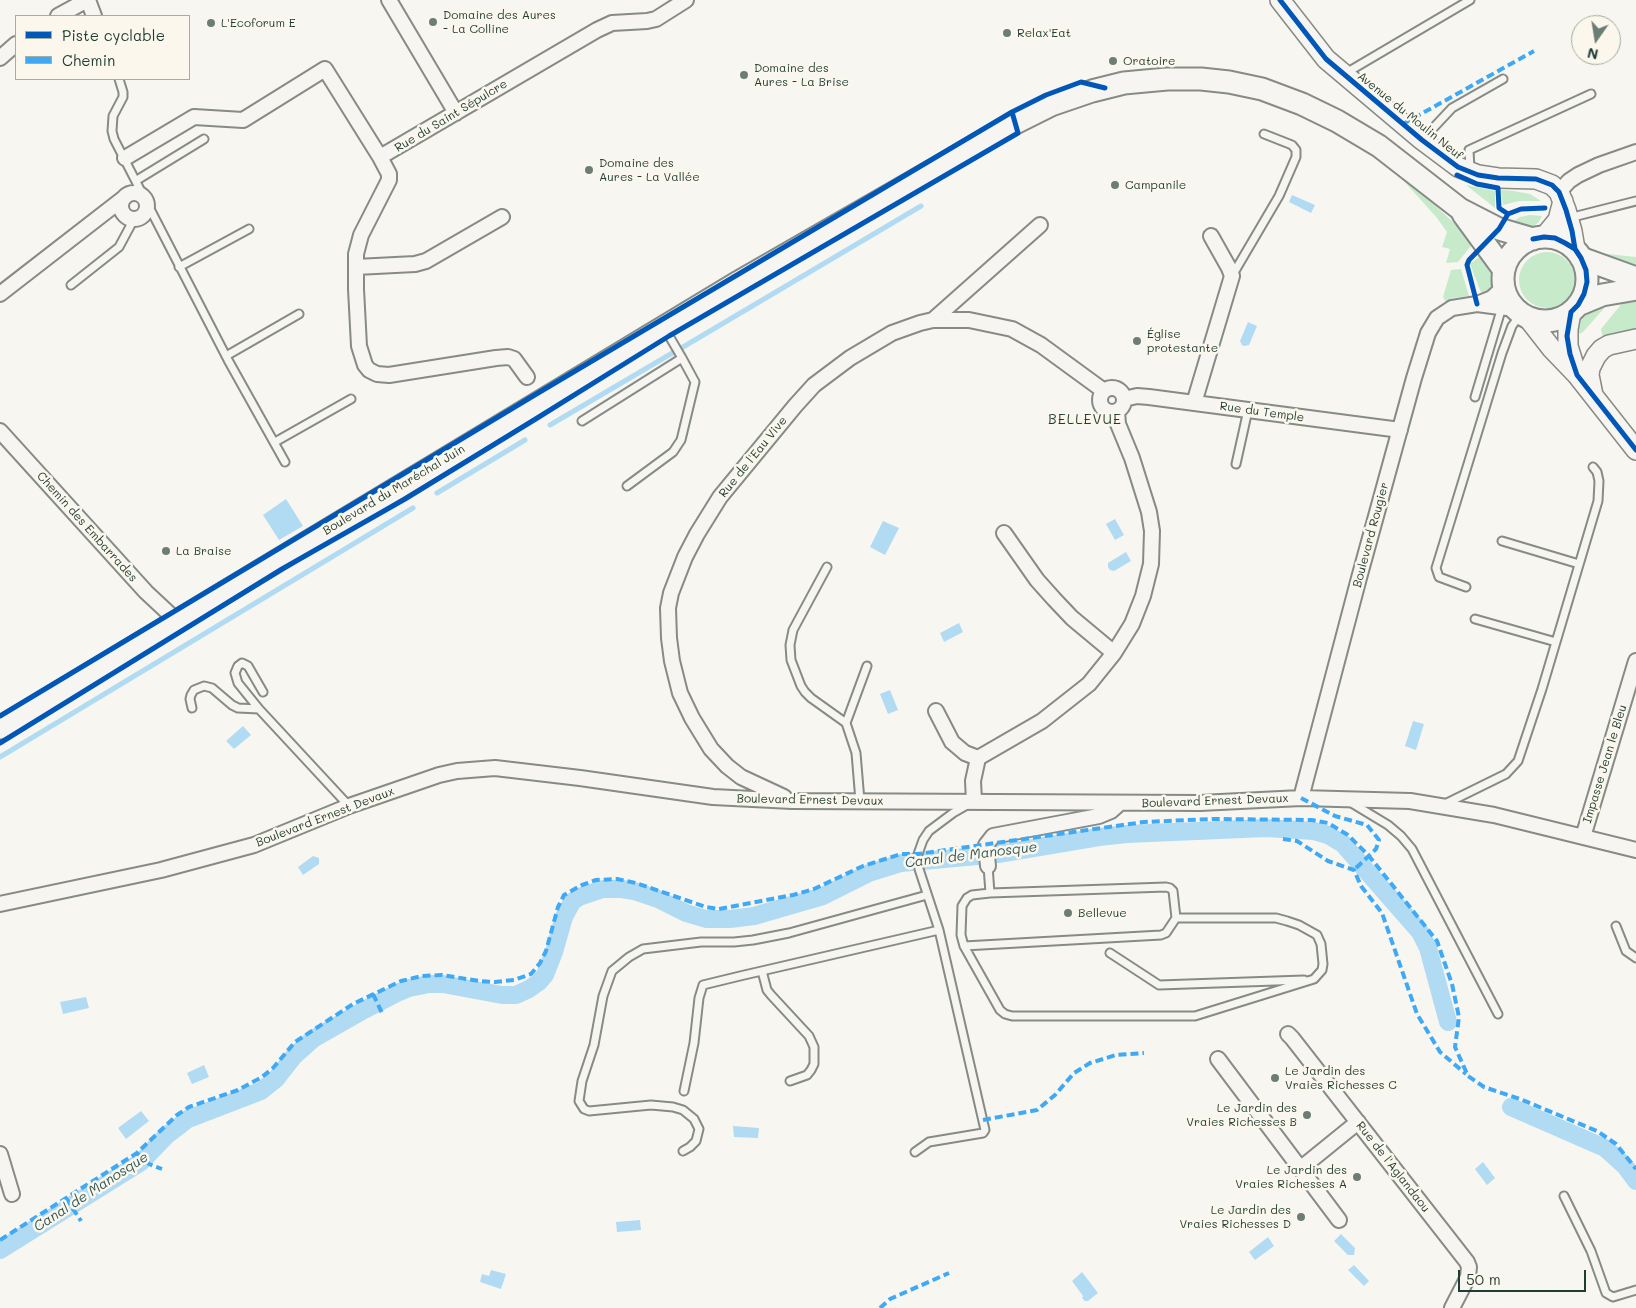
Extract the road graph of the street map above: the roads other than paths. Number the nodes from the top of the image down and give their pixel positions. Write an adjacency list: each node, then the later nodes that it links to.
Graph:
1 (87, 0): 6 (street); 7 (street)
2 (389, 0): 14 (street)
3 (686, 0): 14 (street, Rue du Saint Sépulcre)
4 (1280, 0): 10 (street, Avenue du Moulin Neuf)
5 (1470, 0): 10 (lane)
6 (60, 15)
7 (94, 15)
8 (15, 45): 9 (street)
9 (0, 58)
10 (1343, 75): 17 (street, Avenue du Moulin Neuf)
11 (1503, 79): 17 (lane)
12 (120, 80): 19 (lane)
13 (1591, 94): 21 (lane)
14 (456, 113): 20 (street, Rue du Saint Sépulcre)
15 (1264, 134): 37 (lane)
16 (204, 139): 22 (lane)
17 (1422, 140): 21 (street, Avenue du Moulin Neuf)
18 (1636, 152): 26 (street)
19 (125, 158): 20 (street); 22 (lane)
20 (380, 158): 36 (street, Rue du Saint Sépulcre)
21 (1470, 172): 26 (street, Avenue du Moulin Neuf)
22 (136, 180): 24 (lane)
23 (125, 197): 24 (street); 29 (street); 41 (street)
24 (146, 200): 29 (street); 35 (lane)
25 (1636, 201): 26 (lane)
26 (1563, 204): 33 (street); 34 (street)
27 (1460, 210): 33 (main road, Boulevard du Maréchal Juin); 42 (main road, Boulevard du Maréchal Juin); 47 (main road, Boulevard du Maréchal Juin)
28 (502, 217): 36 (street)
29 (134, 219): 39 (lane)
30 (1040, 225): 46 (street)
31 (248, 229): 35 (lane)
32 (1211, 236): 37 (street)
33 (1538, 238): 34 (main road); 42 (main road)
34 (1578, 254): 38 (main road); 44 (main road)
35 (180, 268): 49 (lane)
36 (356, 268): 52 (street, Rue du Saint Sépulcre)
37 (1232, 276): 58 (street)
38 (1636, 278)
39 (71, 285)
40 (1636, 289): 44 (main road)
41 (0, 294)
42 (1512, 301): 43 (street, Boulevard Rougier); 43 (street, Boulevard Rougier); 44 (main road); 51 (street); 55 (lane); 74 (lane)
43 (1477, 304): 62 (street, Boulevard Rougier)
44 (1575, 309): 51 (street)
45 (299, 314): 49 (lane)
46 (933, 320): 53 (street, Rue de l'Eau Vive); 90 (street, Rue de l'Eau Vive)
47 (664, 327): 50 (lane); 76 (main road, Boulevard du Maréchal Juin)
48 (1636, 340): 54 (street)
49 (226, 356): 64 (lane)
50 (682, 358): 61 (lane); 69 (lane)
51 (1577, 375): 54 (street)
52 (527, 377)
53 (1104, 391): 57 (street); 60 (street)
54 (1593, 396): 65 (street)
55 (1475, 397)
56 (350, 399): 64 (lane)
57 (1124, 399): 58 (street, Rue du Temple); 60 (street)
58 (1194, 403): 59 (street, Rue du Temple)
59 (1248, 410): 62 (street, Rue du Temple); 67 (lane)
60 (1117, 411): 78 (street)
61 (582, 420)
62 (1400, 430): 88 (street, Boulevard Rougier)
63 (0, 431): 76 (street, Chemin des Embarrades)
64 (275, 442): 66 (lane)
65 (1636, 450)
66 (285, 462)
67 (1236, 464)
68 (1593, 466): 72 (lane)
69 (627, 486)
70 (1004, 534): 78 (street)
71 (1502, 541): 72 (lane)
72 (1579, 564): 77 (lane)
73 (827, 567): 85 (lane)
74 (1466, 587)
75 (1475, 619): 77 (lane)
76 (177, 621): 86 (main road, Boulevard du Maréchal Juin)
77 (1556, 642): 95 (lane)
78 (1114, 653): 87 (street)
79 (1636, 661): 96 (street, Impasse Jean le Bleu)
80 (867, 666): 85 (lane)
81 (263, 692): 83 (lane)
82 (192, 708): 83 (lane)
83 (259, 709): 94 (lane)
84 (936, 711): 87 (street)
85 (846, 723): 91 (lane)
86 (0, 728)
87 (978, 758): 92 (street)
88 (1301, 798): 89 (street, Boulevard Ernest Devaux); 93 (street, Boulevard Ernest Devaux)
89 (1341, 798): 95 (street, Boulevard Ernest Devaux); 110 (lane)
90 (792, 800): 91 (street, Boulevard Ernest Devaux); 94 (street, Boulevard Ernest Devaux)
91 (860, 801): 92 (street, Boulevard Ernest Devaux)
92 (974, 801): 93 (street, Boulevard Ernest Devaux); 100 (lane)
93 (1120, 803): 98 (street)
94 (349, 806): 101 (street, Boulevard Ernest Devaux)
95 (1443, 806): 96 (street, Boulevard Ernest Devaux)
96 (1583, 837): 97 (street, Boulevard Ernest Devaux)
97 (1632, 851)
98 (988, 866): 99 (lane)
99 (990, 894): 102 (lane); 105 (lane)
100 (927, 895): 104 (lane); 116 (lane)
101 (0, 904)
102 (1176, 918): 105 (lane); 109 (lane)
103 (1616, 926): 107 (lane)
104 (939, 930): 108 (lane); 117 (lane)
105 (964, 946): 109 (lane)
106 (1110, 953): 109 (lane)
107 (1636, 958)
108 (762, 971): 113 (lane); 114 (lane)
109 (1314, 979)
110 (1498, 1014)
111 (1288, 1034): 115 (street, Rue de l'Aglandaou)
112 (1218, 1059): 119 (street)
113 (790, 1081)
114 (684, 1091)
115 (1358, 1122): 119 (street); 124 (street, Rue de l'Aglandaou)
116 (683, 1151)
117 (914, 1152)
118 (0, 1154): 120 (street)
119 (1300, 1169): 122 (street)
120 (12, 1194)
121 (1564, 1196): 123 (lane)
122 (1339, 1220)
123 (1636, 1290)
124 (1452, 1308)

